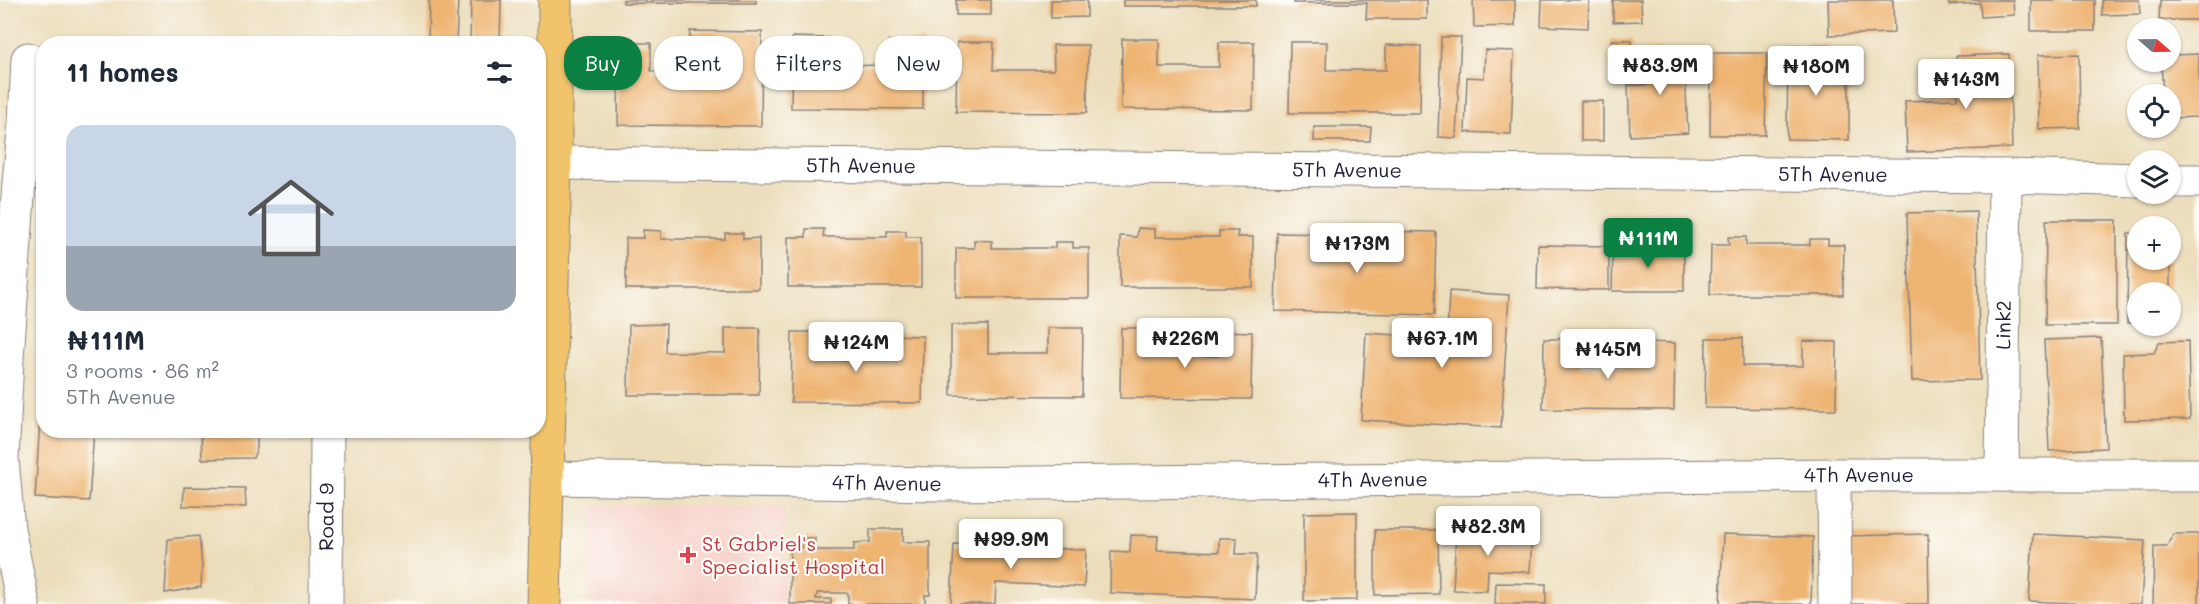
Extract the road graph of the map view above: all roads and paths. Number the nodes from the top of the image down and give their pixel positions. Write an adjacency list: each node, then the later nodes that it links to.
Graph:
1 (555, 0): 3 (main road)
2 (24, 59): 13 (street)
3 (555, 163): 4 (street, 5Th Avenue); 12 (main road)
4 (2005, 176): 5 (street, 5Th Avenue); 10 (street, Link2)
5 (2127, 180)
6 (2181, 181): 7 (street)
7 (2199, 181)
8 (327, 438): 14 (street, Road 9)
9 (1834, 475): 10 (street, 4Th Avenue); 12 (street, 4Th Avenue); 16 (street)
10 (2002, 475): 11 (street, 4Th Avenue)
11 (2199, 475)
12 (547, 478): 15 (main road)
13 (23, 604)
14 (326, 604)
15 (544, 604)
16 (1835, 604)

